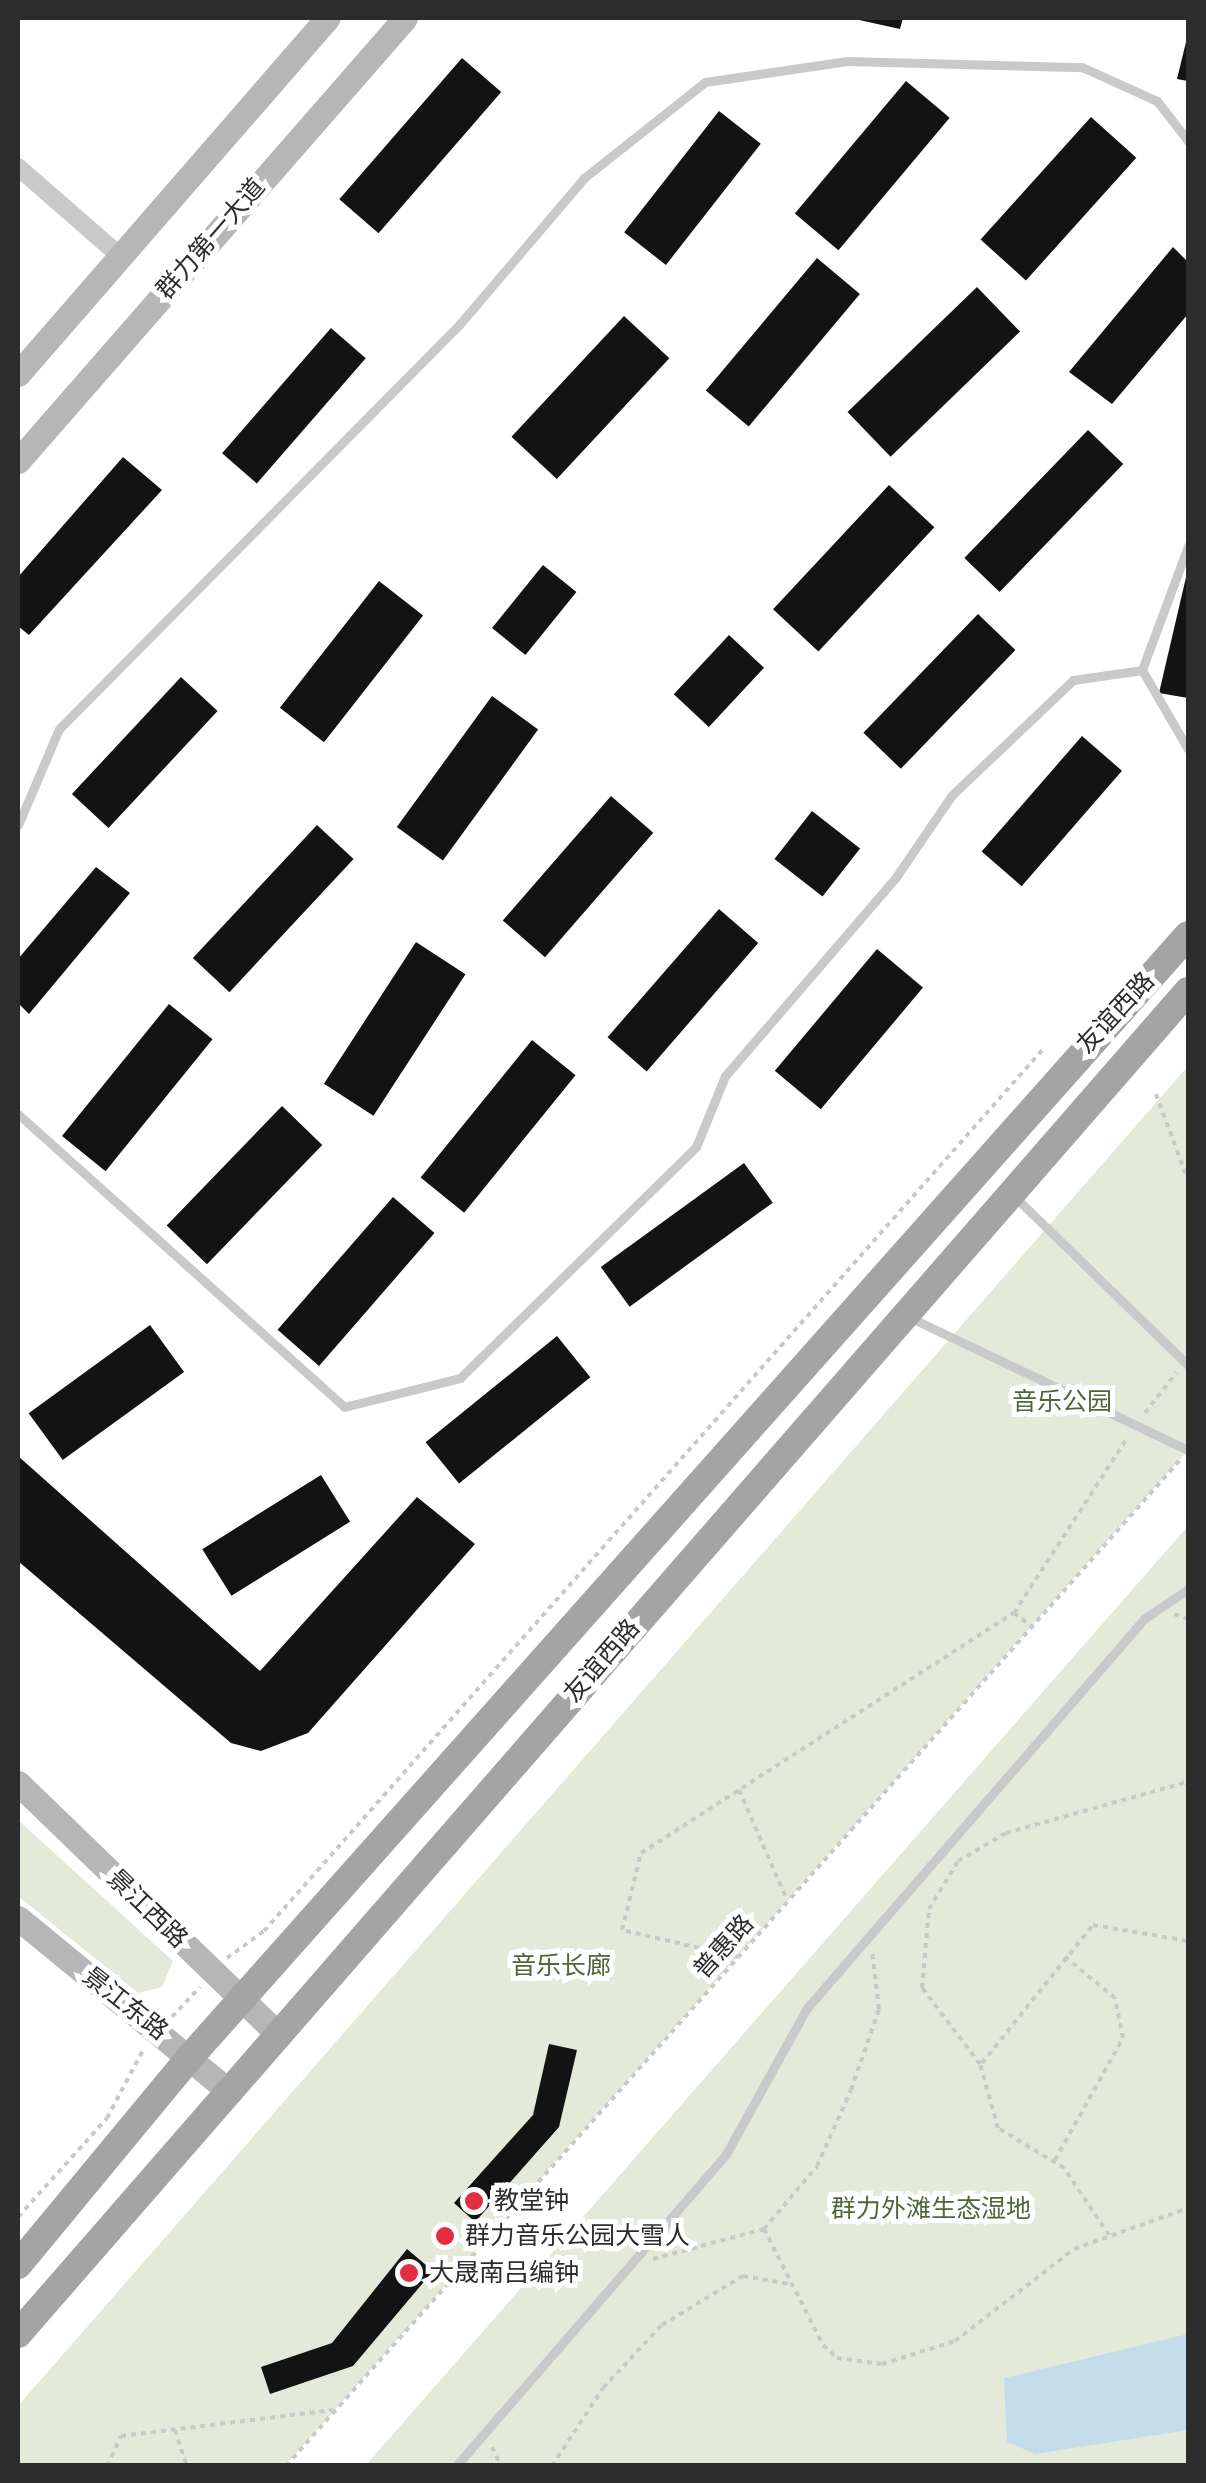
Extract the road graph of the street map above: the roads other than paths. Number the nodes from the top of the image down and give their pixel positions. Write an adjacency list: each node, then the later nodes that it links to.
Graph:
1 (328, 18): 5 (main road)
2 (405, 18): 7 (main road, 群力第一大道)
3 (1188, 142): 11 (lane)
4 (18, 167): 5 (street)
5 (120, 256): 6 (main road)
6 (18, 374)
7 (18, 461)
8 (1188, 546): 9 (lane)
9 (1142, 670): 10 (lane); 14 (lane)
10 (1188, 749)
11 (18, 826)
12 (1188, 935): 22 (main road, 友谊西路)
13 (1188, 990): 15 (main road, 友谊西路)
14 (18, 1114)
15 (1010, 1191): 16 (main road, 友谊西路); 17 (lane)
16 (902, 1314): 18 (lane); 23 (main road, 友谊西路)
17 (1187, 1364)
18 (1188, 1450)
19 (1188, 1589): 28 (lane)
20 (18, 1782): 22 (main road, 景江西路)
21 (18, 1918): 24 (main road, 景江东路)
22 (242, 2002): 23 (main road, 景江西路); 24 (main road, 友谊西路)
23 (278, 2035): 25 (main road, 友谊西路)
24 (191, 2056): 25 (main road, 景江东路); 26 (main road, 友谊西路)
25 (230, 2092): 27 (main road, 友谊西路)
26 (18, 2265)
27 (18, 2334)
28 (456, 2466)

